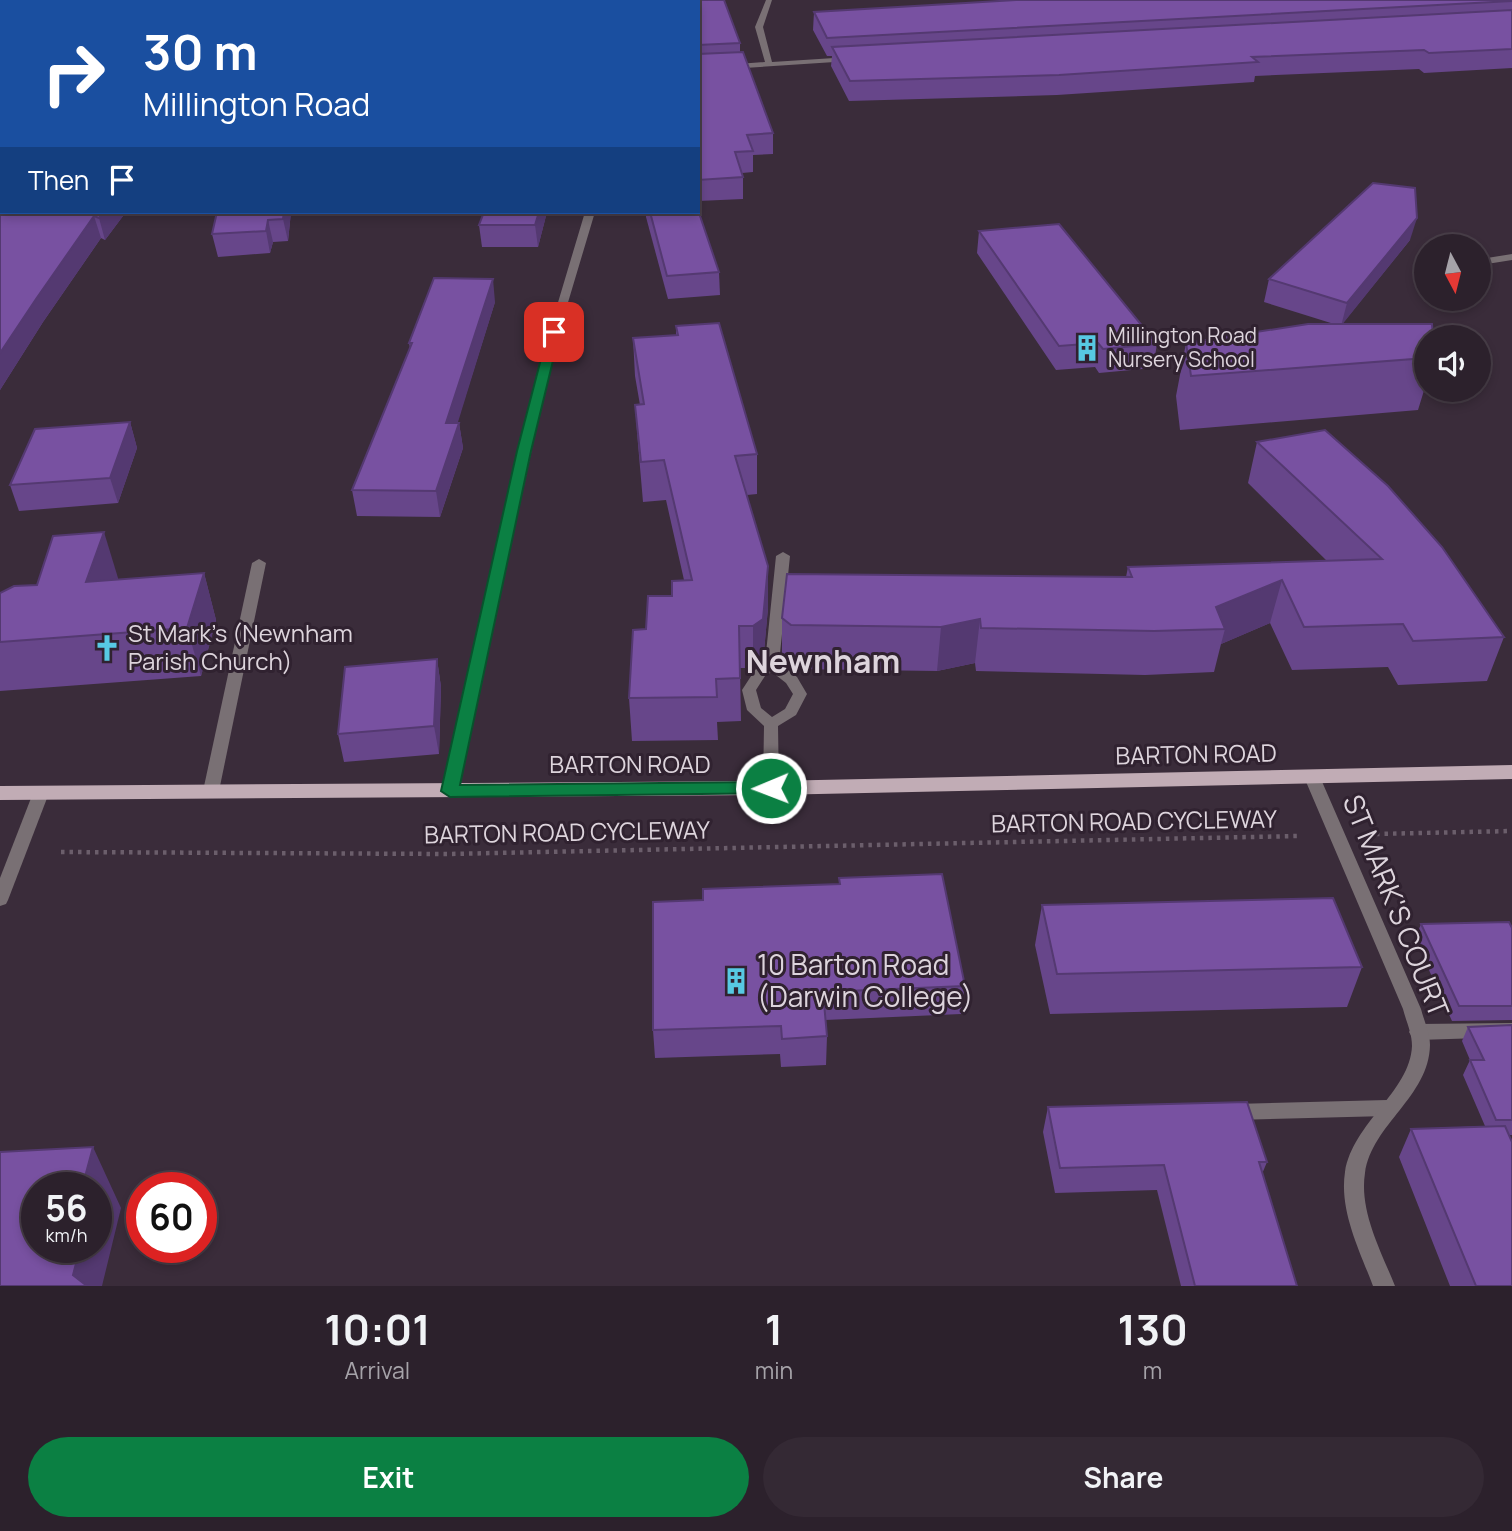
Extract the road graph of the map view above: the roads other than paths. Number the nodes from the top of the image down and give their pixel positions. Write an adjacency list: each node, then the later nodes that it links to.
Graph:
1 (769, 0): 3 (street)
2 (865, 58): 3 (street)
3 (769, 63): 4 (street)
4 (700, 69)
5 (589, 214): 16 (street)
6 (1512, 257): 7 (street)
7 (1491, 260)
8 (783, 556): 10 (street)
9 (259, 563): 15 (street)
10 (772, 665): 11 (street); 11 (street)
11 (771, 724): 14 (street)
12 (1512, 772): 13 (main road, BARTON ROAD)
13 (1312, 777): 14 (main road, BARTON ROAD); 21 (street, ST MARK'S COURT)
14 (771, 788): 16 (main road, BARTON ROAD)
15 (211, 791): 16 (main road, BARTON ROAD); 18 (main road, BARTON ROAD)
16 (450, 791)
17 (0, 793): 18 (main road, BARTON ROAD)
18 (41, 793): 19 (street)
19 (0, 900)
20 (1512, 1030): 21 (street)
21 (1418, 1032): 22 (street, ST MARK'S COURT)
22 (1387, 1108): 23 (street); 24 (street, ST MARK'S COURT)
23 (1211, 1112)
24 (1384, 1286)

